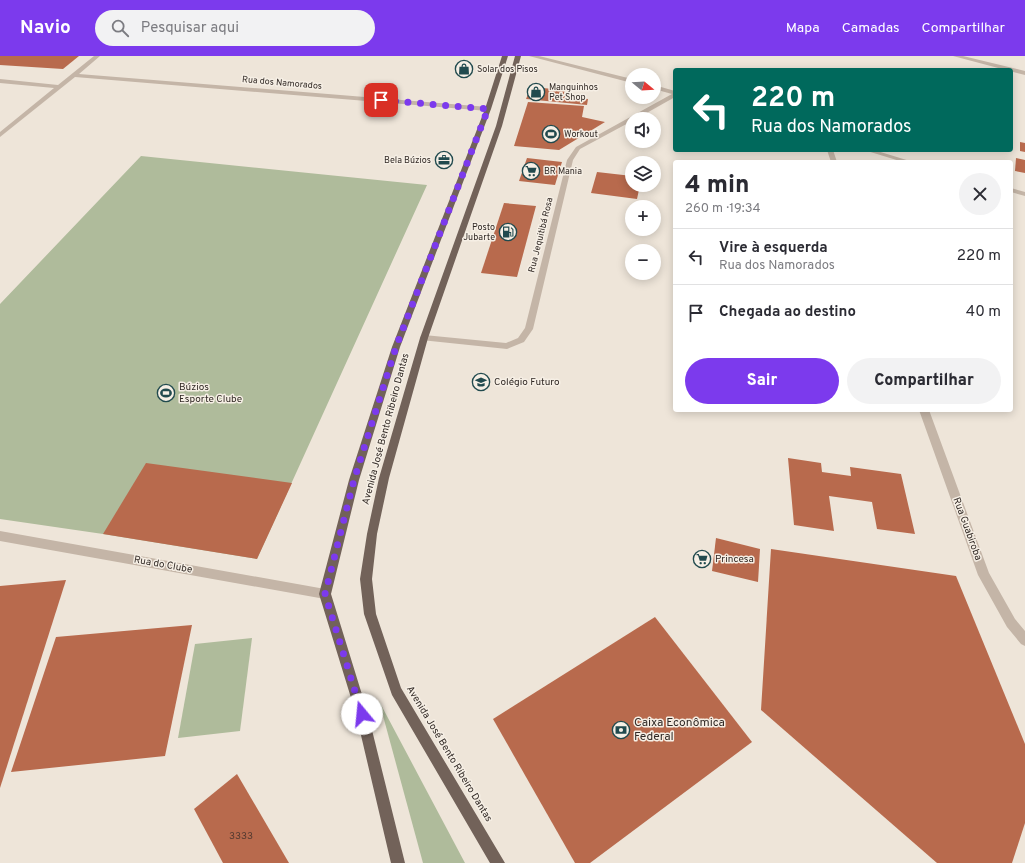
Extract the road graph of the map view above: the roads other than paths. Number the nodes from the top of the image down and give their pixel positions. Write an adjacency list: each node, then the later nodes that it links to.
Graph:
1 (97, 56): 9 (street)
2 (505, 56): 16 (main road, Avenida José Bento Ribeiro Dantas)
3 (518, 56): 22 (main road, Avenida José Bento Ribeiro Dantas)
4 (532, 56): 10 (street)
5 (956, 56): 6 (street)
6 (1005, 68)
7 (1013, 70): 8 (street)
8 (1025, 73)
9 (73, 75): 12 (street); 16 (street, Rua dos Namorados)
10 (625, 79)
11 (0, 81): 12 (street)
12 (58, 87): 17 (street)
13 (661, 89): 14 (street)
14 (673, 93)
15 (673, 95): 22 (street, Rua Jequitibá Rosa)
16 (488, 109): 25 (main road, Avenida José Bento Ribeiro Dantas)
17 (0, 135)
18 (875, 152): 19 (street)
19 (903, 160)
20 (1013, 191): 21 (street)
21 (1025, 194)
22 (424, 338): 28 (main road, Avenida José Bento Ribeiro Dantas)
23 (925, 412): 26 (street, Rua Guabiroba)
24 (0, 536): 25 (street, Rua do Clube)
25 (325, 594): 27 (main road)
26 (1025, 640)
27 (398, 863)
28 (498, 863)

